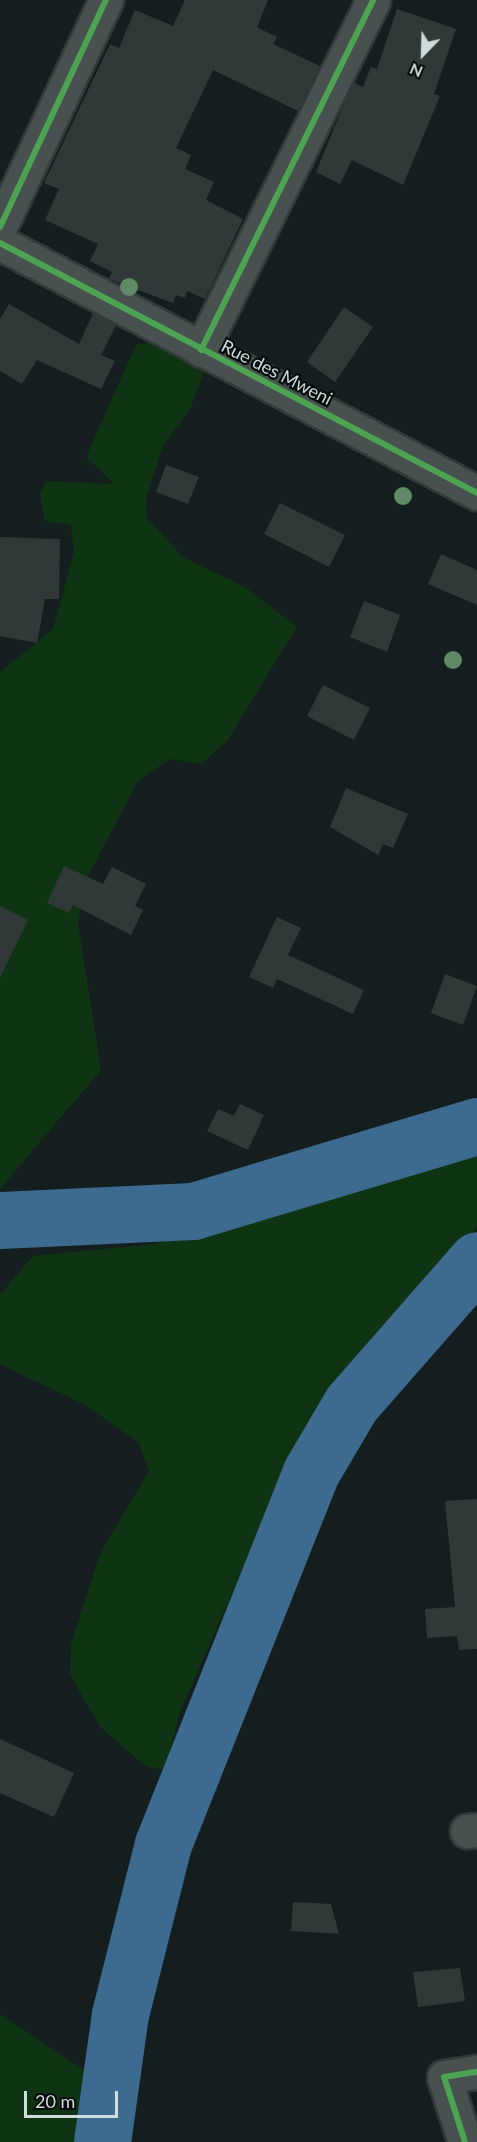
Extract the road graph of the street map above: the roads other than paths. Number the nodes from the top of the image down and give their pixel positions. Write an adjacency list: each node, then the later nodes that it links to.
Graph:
1 (106, 0): 3 (street)
2 (373, 0): 5 (street)
3 (0, 226)
4 (0, 243): 5 (street, Rue des Mweni)
5 (201, 350): 6 (street, Rue des Mweni)
6 (477, 493)
7 (477, 2072): 8 (street)
8 (465, 2142)

